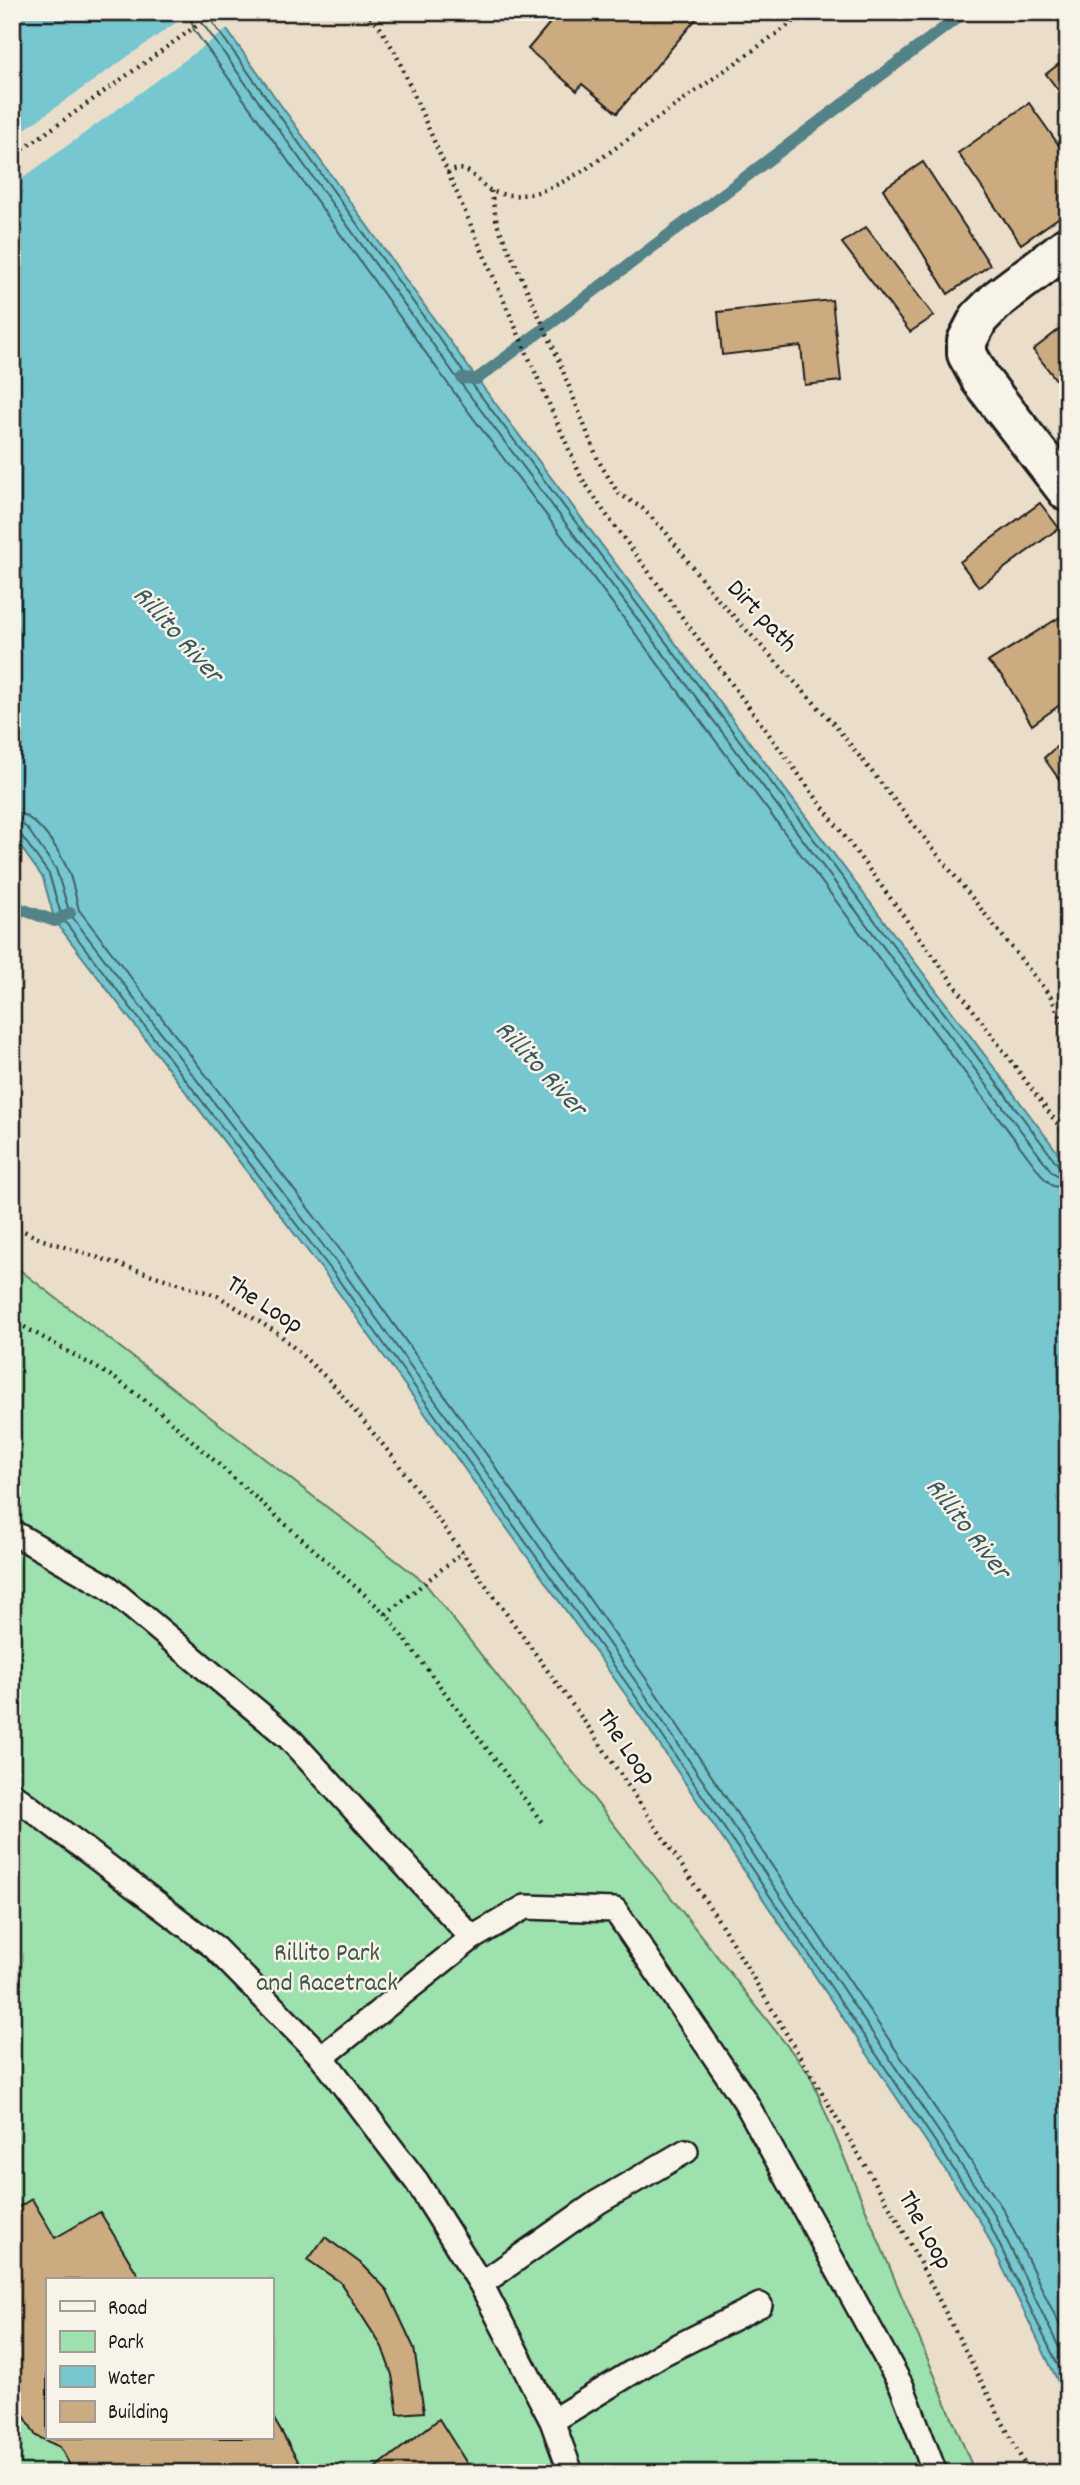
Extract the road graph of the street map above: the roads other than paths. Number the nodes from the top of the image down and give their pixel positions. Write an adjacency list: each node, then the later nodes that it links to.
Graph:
1 (1068, 246): 2 (street)
2 (1068, 492)
3 (12, 1532): 5 (lane)
4 (12, 1794): 6 (lane)
5 (472, 1938): 6 (lane); 12 (lane)
6 (322, 2057): 8 (lane)
7 (686, 2151): 8 (lane)
8 (481, 2284): 10 (lane)
9 (760, 2305): 10 (lane)
10 (552, 2421): 11 (lane)
11 (571, 2473)
12 (935, 2473)

